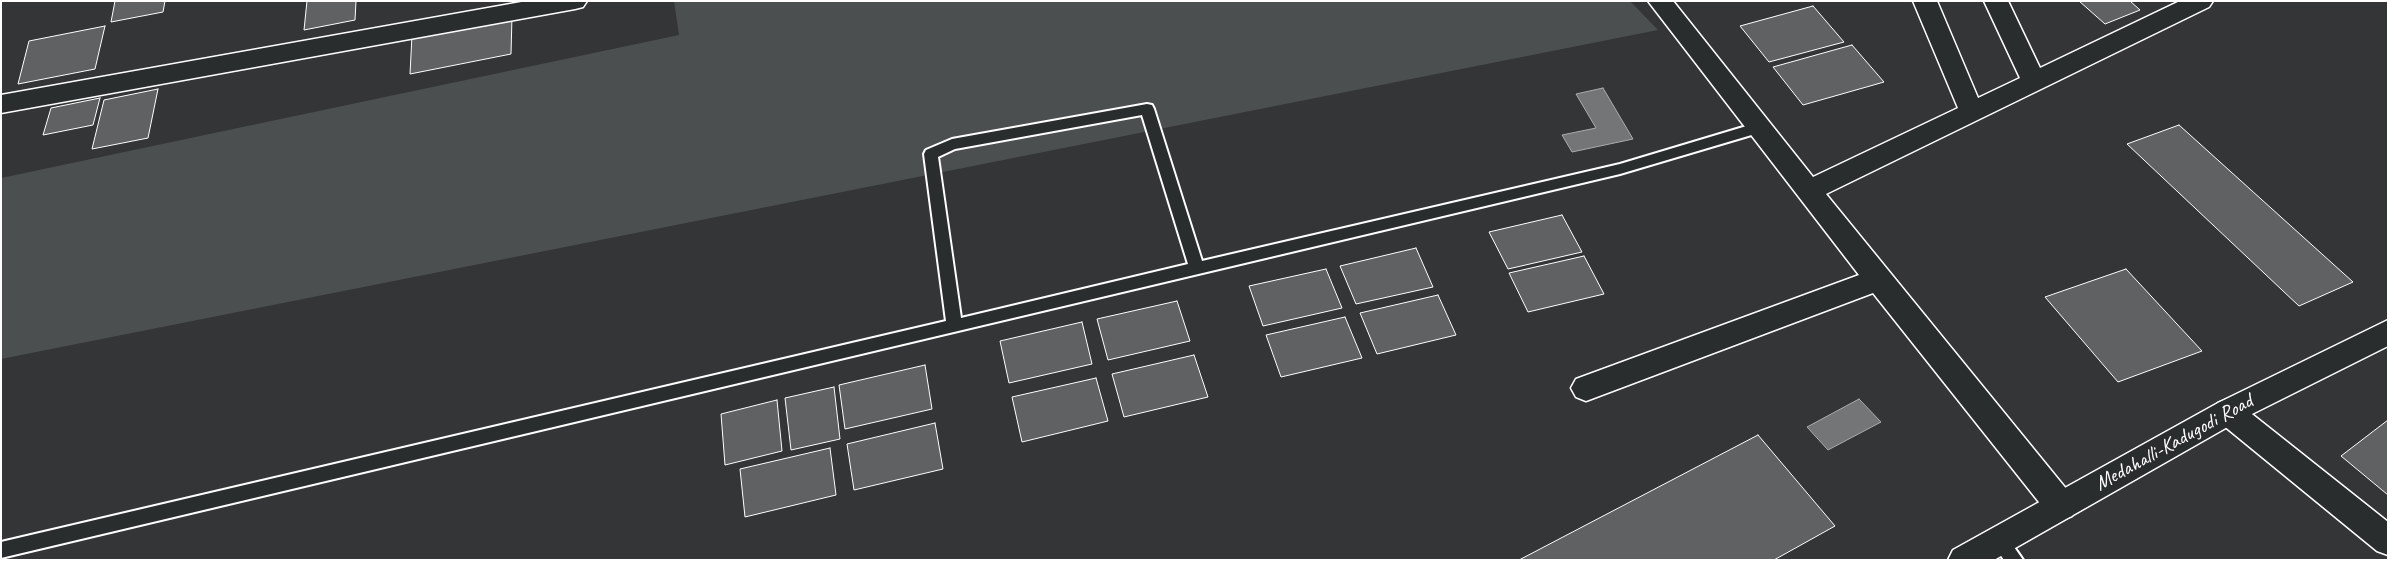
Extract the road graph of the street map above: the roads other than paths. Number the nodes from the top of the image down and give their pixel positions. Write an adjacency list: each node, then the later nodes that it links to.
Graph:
1 (575, 1): 7 (street)
2 (1660, 1): 9 (street)
3 (1925, 1): 8 (street)
4 (1996, 1): 6 (street)
5 (2201, 1): 6 (street)
6 (2034, 82): 8 (street)
7 (1, 104)
8 (1972, 112): 10 (street)
9 (1760, 127): 10 (street); 11 (lane)
10 (1810, 190): 12 (street)
11 (1197, 269): 13 (lane); 13 (lane)
12 (1878, 279): 15 (street); 17 (street)
13 (954, 326): 19 (lane)
14 (2388, 332): 16 (street, Medahalli-Kadugodi Road)
15 (1586, 388)
16 (2228, 412): 17 (street, Medahalli-Kadugodi Road); 18 (street)
17 (2061, 506): 20 (street, Medahalli-Kadugodi Road)
18 (2388, 542)
19 (1, 550)
20 (2007, 550): 21 (street, Medahalli-Kadugodi Road)
21 (1964, 560)

